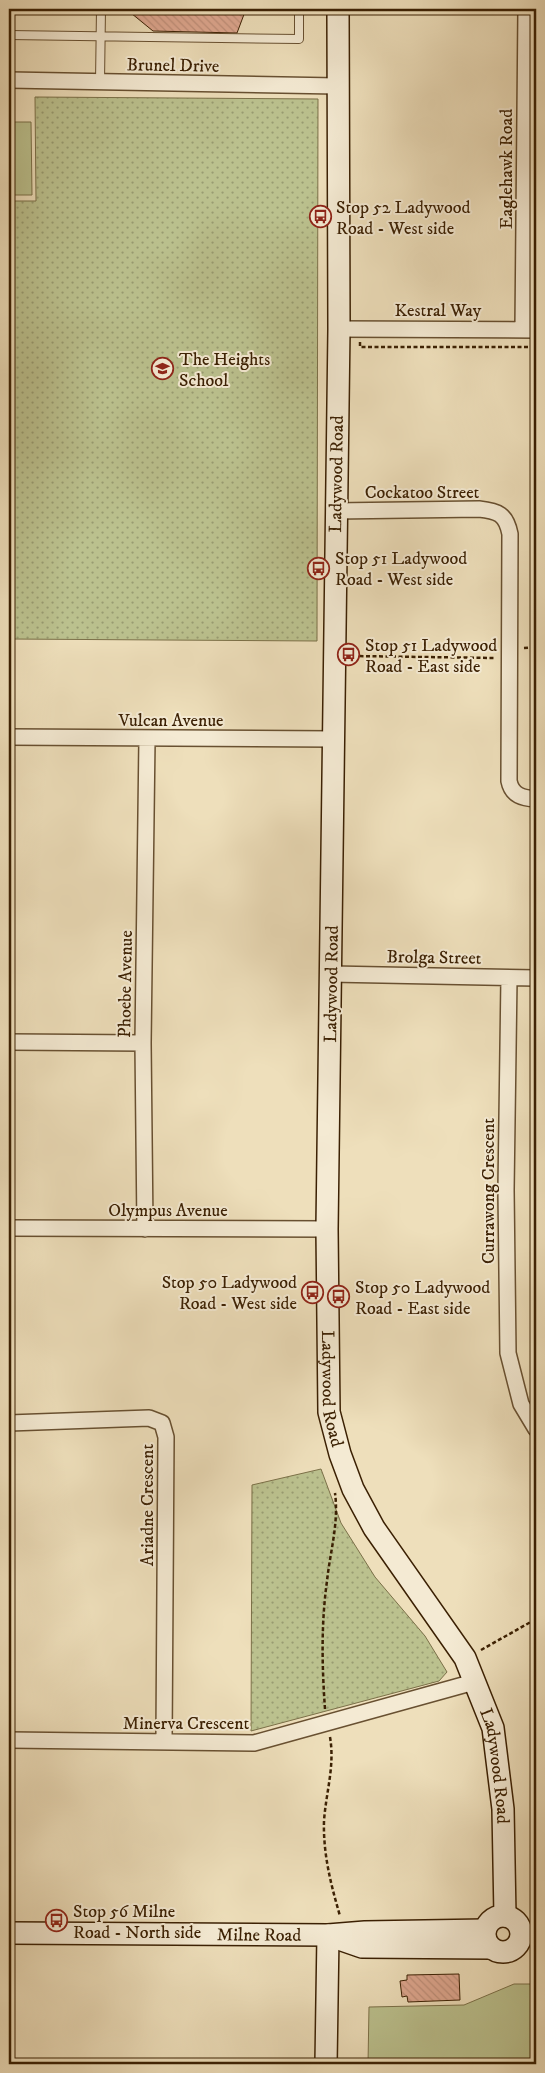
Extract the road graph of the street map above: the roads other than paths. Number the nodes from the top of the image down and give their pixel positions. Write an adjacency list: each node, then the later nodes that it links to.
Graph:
1 (101, 9): 6 (lane)
2 (299, 9): 6 (lane)
3 (338, 9): 9 (street, Ladywood Road)
4 (526, 9): 10 (street, Eaglehawk Road)
5 (9, 35): 6 (lane)
6 (100, 36): 8 (lane)
7 (9, 80): 8 (street, Brunel Drive)
8 (100, 82): 9 (street, Brunel Drive)
9 (337, 86): 11 (street, Ladywood Road)
10 (531, 148): 12 (street, Eaglehawk Road)
11 (339, 329): 12 (street, Kestral Way); 13 (street, Ladywood Road)
12 (530, 330)
13 (335, 511): 16 (street, Ladywood Road); 17 (street, Cockatoo Street)
14 (9, 737): 15 (street, Vulcan Avenue)
15 (147, 739): 16 (street, Vulcan Avenue); 22 (street, Phoebe Avenue)
16 (333, 739): 18 (street, Ladywood Road)
17 (536, 799)
18 (332, 974): 19 (street, Brolga Street); 25 (street, Ladywood Road)
19 (509, 978): 20 (street, Brolga Street); 27 (street, Currawong Crescent)
20 (536, 978)
21 (9, 1042): 22 (street)
22 (143, 1043): 24 (street, Phoebe Avenue)
23 (9, 1228): 24 (street, Olympus Avenue)
24 (144, 1229): 25 (street, Olympus Avenue)
25 (327, 1229): 28 (street, Ladywood Road)
26 (9, 1423): 30 (street, Ariadne Crescent)
27 (536, 1429)
28 (474, 1682): 30 (street, Minerva Crescent); 31 (street, Ladywood Road)
29 (9, 1740): 30 (street, Minerva Crescent)
30 (164, 1741)
31 (506, 1916): 33 (street); 35 (street)
32 (9, 1933): 34 (street, Milne Road)
33 (529, 1934): 35 (street)
34 (328, 1935): 35 (street, Milne Road); 36 (street)
35 (488, 1939)
36 (326, 2064)

